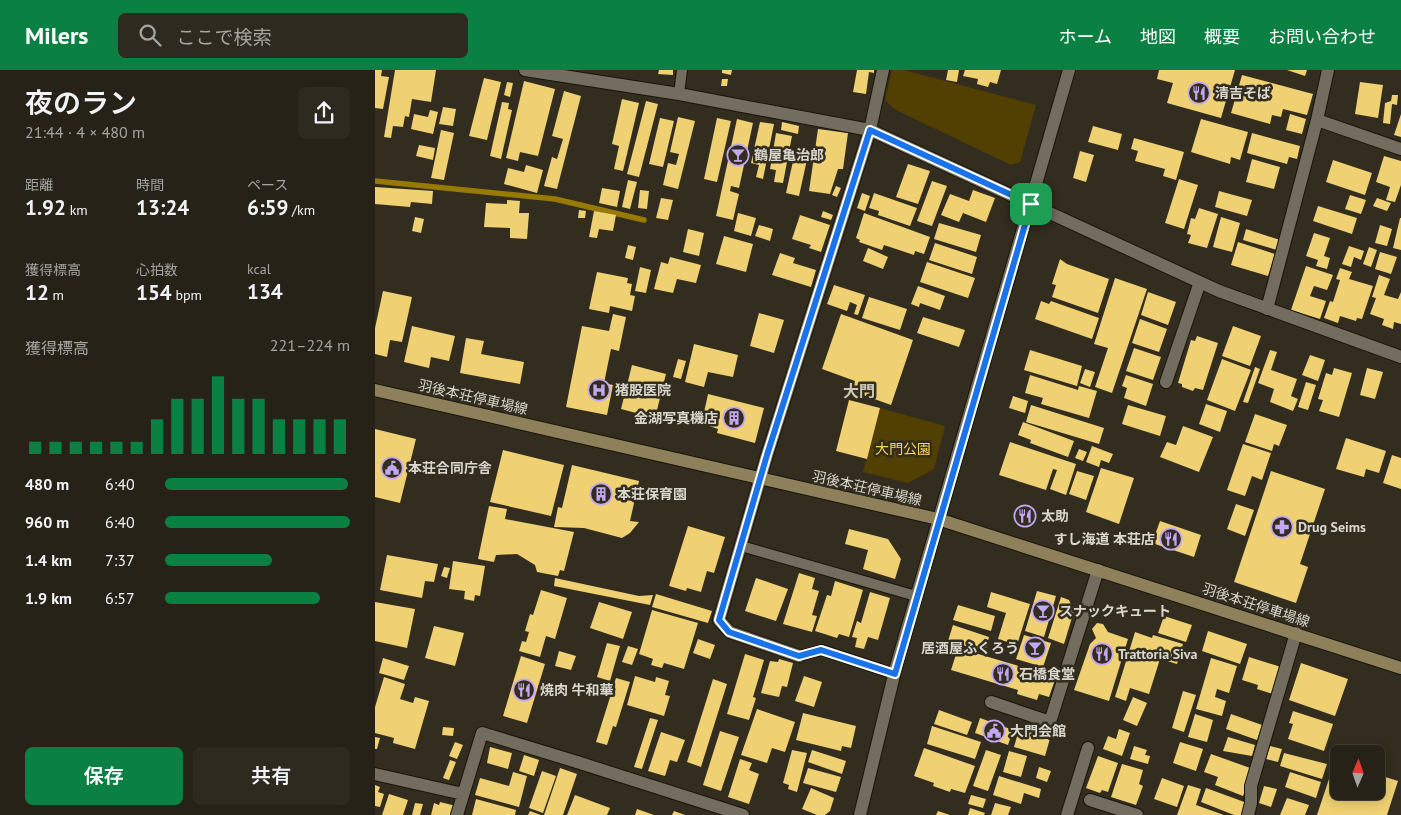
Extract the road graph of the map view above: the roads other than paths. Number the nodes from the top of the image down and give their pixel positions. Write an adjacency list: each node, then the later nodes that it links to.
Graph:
1 (525, 70): 6 (street)
2 (683, 70): 6 (lane)
3 (883, 70): 8 (street)
4 (1069, 70): 10 (street)
5 (1328, 70): 7 (street)
6 (679, 94): 8 (street)
7 (1317, 120): 9 (street); 12 (street)
8 (870, 130): 10 (street); 16 (street)
9 (1401, 149)
10 (1031, 204): 11 (street); 17 (street)
11 (1200, 282): 12 (street); 14 (street)
12 (1267, 310): 13 (street)
13 (1401, 357)
14 (1166, 382)
15 (375, 390): 16 (main road, 羽後本荘停車場線)
16 (761, 479): 17 (main road, 羽後本荘停車場線); 18 (street)
17 (938, 519): 19 (main road, 羽後本荘停車場線); 20 (street)
18 (741, 546): 20 (lane); 22 (street)
19 (1098, 570): 21 (main road, 羽後本荘停車場線); 25 (street)
20 (917, 596): 24 (street)
21 (1296, 633): 23 (main road, 羽後本荘停車場線); 35 (street)
22 (799, 656): 24 (lane)
23 (1401, 668)
24 (895, 674): 32 (street)
25 (991, 702)
26 (1088, 748): 33 (street)
27 (375, 774): 28 (street)
28 (463, 794): 30 (street); 31 (street)
29 (1090, 800): 34 (street)
30 (457, 815)
31 (743, 815)
32 (860, 815)
33 (1067, 815)
34 (1137, 815)
35 (1248, 815)

